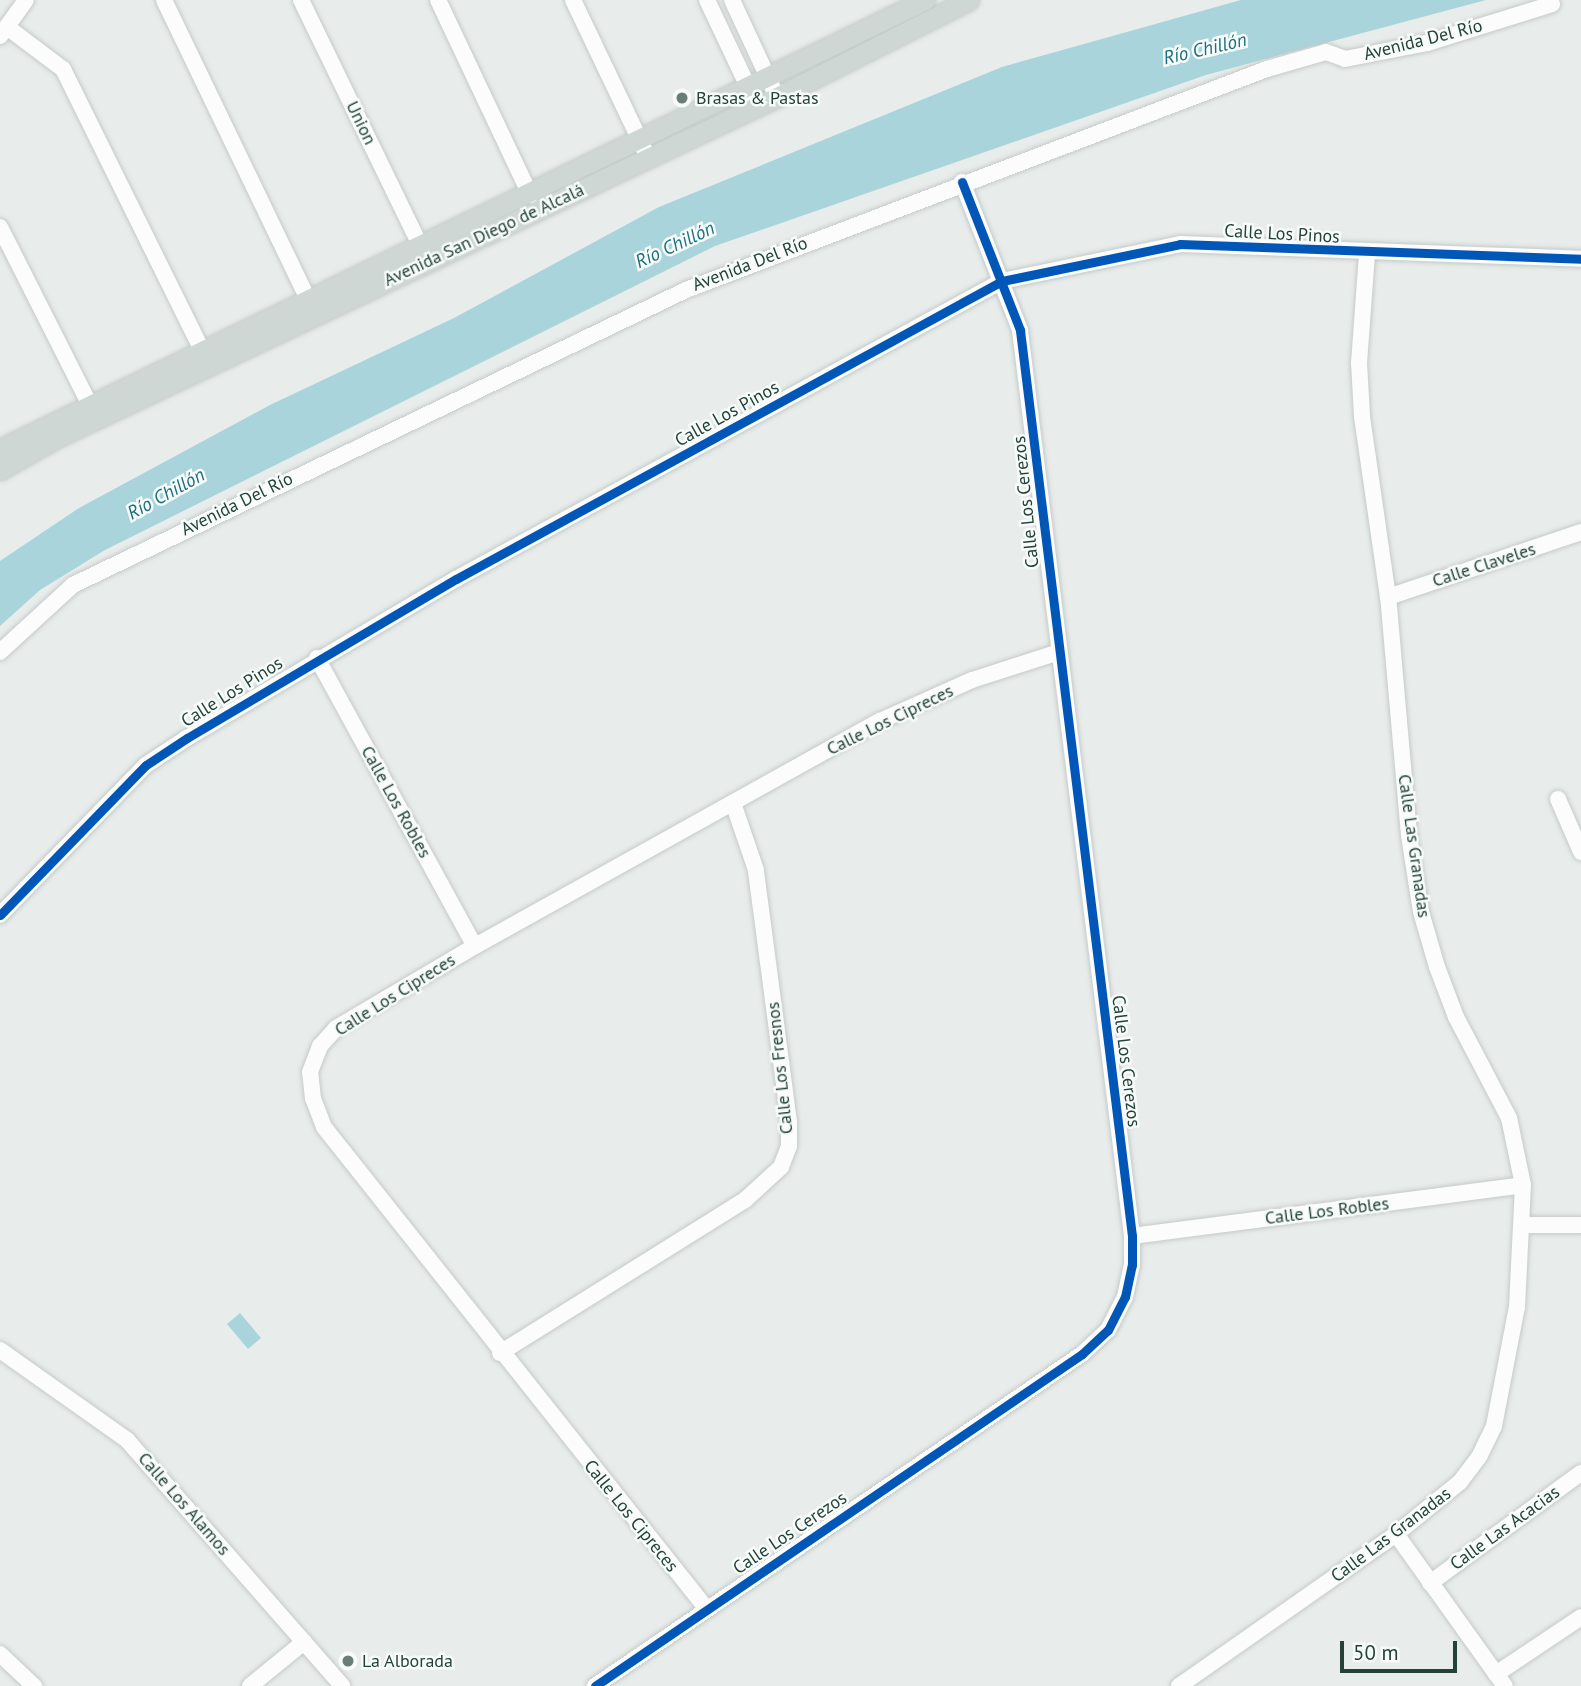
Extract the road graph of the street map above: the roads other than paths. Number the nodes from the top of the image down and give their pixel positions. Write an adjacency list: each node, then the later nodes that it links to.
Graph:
1 (26, 0): 11 (street)
2 (164, 0): 24 (street)
3 (301, 0): 20 (street, Union)
4 (438, 0): 18 (street)
5 (573, 0): 16 (street)
6 (707, 0): 13 (street)
7 (732, 0): 12 (street)
8 (925, 0): 12 (main road, Avenida San Diego de Alcalá)
9 (968, 0): 14 (main road, Avenida San Diego de Alcalá)
10 (1552, 4): 17 (street, Avenida Del Río)
11 (3, 31): 25 (street)
12 (769, 76): 13 (main road, Avenida San Diego de Alcalá); 14 (street)
13 (748, 86): 15 (street); 16 (main road, Avenida San Diego de Alcalá)
14 (777, 97): 15 (main road, Avenida San Diego de Alcalá)
15 (757, 106): 16 (main road, Avenida San Diego de Alcalá)
16 (643, 149): 18 (main road, Avenida San Diego de Alcalá); 24 (main road, Avenida San Diego de Alcalá)
17 (962, 182): 23 (street, Calle Los Cerezos); 31 (street, Avenida Del Río)
18 (530, 195): 20 (main road, Avenida San Diego de Alcalá)
19 (0, 226): 26 (street)
20 (421, 247): 24 (main road, Avenida San Diego de Alcalá)
21 (1367, 253): 22 (street, Calle Los Pinos); 23 (street, Calle Los Pinos); 30 (street, Calle Las Granadas)
22 (1581, 259)
23 (1002, 281): 32 (street, Calle Los Cerezos); 33 (street, Calle Los Pinos)
24 (312, 307): 25 (main road, Avenida San Diego de Alcalá)
25 (206, 358): 26 (main road, Avenida San Diego de Alcalá); 28 (main road, Avenida San Diego de Alcalá)
26 (90, 405): 27 (main road, Avenida San Diego de Alcalá)
27 (0, 449)
28 (0, 470)
29 (1581, 532): 30 (street, Calle Claveles)
30 (1388, 597): 39 (street, Calle Las Granadas)
31 (0, 652)
32 (1059, 652): 35 (street, Calle Los Cipreces); 42 (street, Calle Los Cerezos)
33 (317, 658): 37 (street, Calle Los Pinos); 38 (street, Calle Los Robles)
34 (1558, 799): 36 (street)
35 (733, 803): 38 (street, Calle Los Cipreces); 44 (street, Calle Los Fresnos)
36 (1581, 852)
37 (0, 915)
38 (475, 946): 44 (street, Calle Los Cipreces)
39 (1523, 1185): 40 (street, Calle Las Granadas); 42 (street, Calle Los Robles)
40 (1524, 1224): 41 (street); 46 (street, Calle Las Granadas)
41 (1581, 1225)
42 (1132, 1237): 48 (street, Calle Los Cerezos)
43 (0, 1350): 50 (street, Calle Los Alamos)
44 (500, 1353): 48 (street, Calle Los Cipreces)
45 (1579, 1478): 47 (street, Calle Las Acacias)
46 (1396, 1534): 47 (street); 57 (street, Calle Las Granadas)
47 (1430, 1583): 52 (street)
48 (706, 1608): 56 (street, Calle Los Cerezos)
49 (1581, 1618): 52 (street)
50 (304, 1642): 54 (street); 55 (street, Calle Los Alamos)
51 (0, 1654): 53 (street)
52 (1500, 1680)
53 (34, 1686)
54 (250, 1686)
55 (342, 1686)
56 (596, 1686)
57 (1179, 1686)

